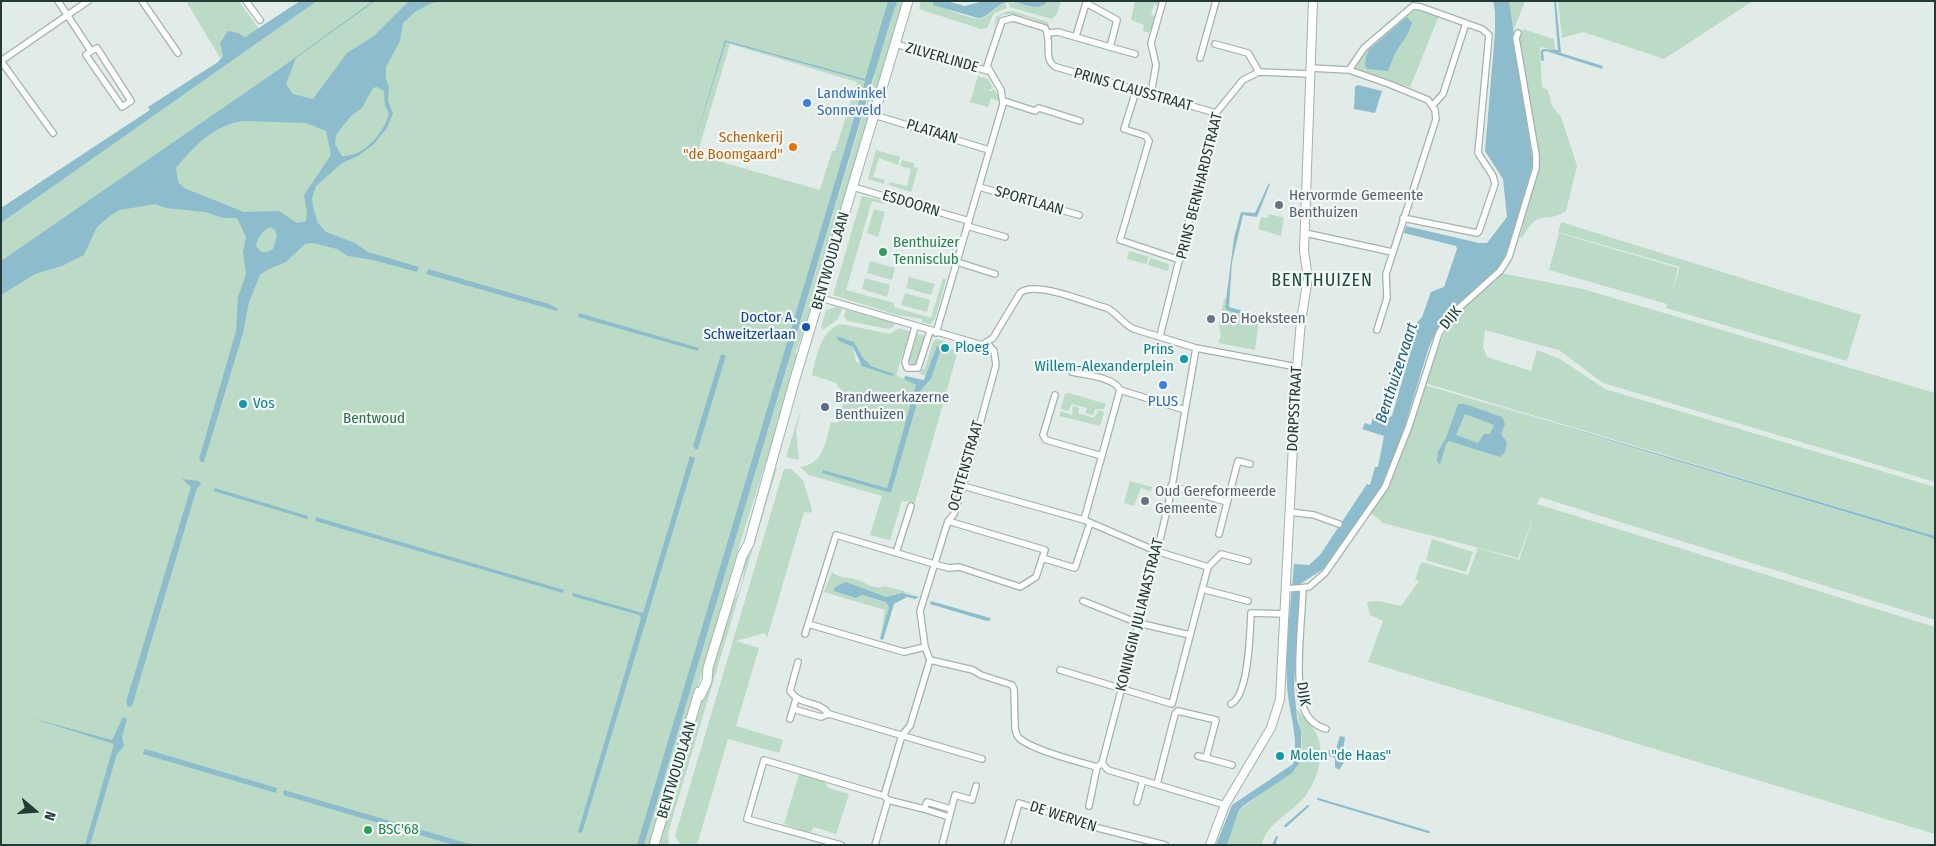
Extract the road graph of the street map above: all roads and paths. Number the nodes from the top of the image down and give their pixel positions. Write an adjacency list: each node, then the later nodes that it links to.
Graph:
1 (58, 1): 9 (street)
2 (88, 1): 9 (street)
3 (142, 1): 19 (street)
4 (246, 1): 10 (street)
5 (908, 1): 15 (main road, BENTWOUDLAAN)
6 (1163, 1): 28 (street)
7 (1216, 1): 21 (street)
8 (1313, 1): 25 (street, DORPSSTRAAT)
9 (68, 15): 18 (street); 22 (street)
10 (260, 20)
11 (1466, 23): 23 (street); 30 (street); 39 (street)
12 (1048, 33): 14 (street); 24 (street); 27 (street, PRINS CLAUSSTRAAT)
13 (1518, 33): 78 (street, DIJK)
14 (1076, 36): 17 (street); 17 (street)
15 (896, 44): 24 (street, ZILVERLINDE); 32 (main road, BENTWOUDLAAN)
16 (1215, 44): 26 (street)
17 (1110, 46): 20 (street)
18 (91, 51): 18 (street)
19 (178, 53)
20 (1135, 54)
21 (1200, 58)
22 (1, 61): 34 (street)
23 (1349, 70): 25 (street); 30 (street)
24 (988, 71): 29 (street)
25 (1310, 71): 26 (street); 41 (street, DORPSSTRAAT)
26 (1259, 72): 31 (street, PRINS BERNHARDSTRAAT)
27 (1136, 91): 28 (street, PRINS CLAUSSTRAAT); 44 (street)
28 (1151, 94): 31 (street, PRINS CLAUSSTRAAT)
29 (1004, 101): 33 (street); 35 (street, SPORTLAAN)
30 (1433, 105): 39 (street)
31 (1216, 113): 44 (street, PRINS BERNHARDSTRAAT)
32 (874, 115): 35 (street, PLATAAN); 36 (main road, BENTWOUDLAAN)
33 (1080, 121)
34 (53, 133)
35 (989, 150): 37 (street, SPORTLAAN)
36 (853, 187): 40 (street, ESDOORN); 47 (main road, BENTWOUDLAAN)
37 (979, 187): 38 (street, SPORTLAAN); 40 (street, SPORTLAAN)
38 (1079, 215)
39 (1403, 218): 43 (street)
40 (968, 223): 42 (street, ESDOORN); 45 (street, SPORTLAAN)
41 (1305, 232): 43 (street); 54 (street, DORPSSTRAAT)
42 (1005, 237)
43 (1392, 252): 49 (street)
44 (1180, 260): 51 (street, PRINS BERNHARDSTRAAT)
45 (957, 262): 46 (street); 50 (street, SPORTLAAN)
46 (996, 274)
47 (821, 298): 48 (street); 116 (main road, BENTWOUDLAAN)
48 (915, 327): 50 (street); 50 (street, SPORTLAAN)
49 (1377, 330)
50 (933, 332): 52 (street)
51 (1160, 336): 52 (street); 53 (street)
52 (987, 344): 61 (street, OCHTENSTRAAT)
53 (1196, 348): 54 (street); 58 (street, KONINGIN JULIANASTRAAT)
54 (1298, 367): 65 (street, DORPSSTRAAT)
55 (1072, 372): 56 (street)
56 (1120, 390): 58 (street); 59 (street)
57 (1055, 394): 59 (street)
58 (1185, 410): 62 (street, KONINGIN JULIANASTRAAT)
59 (1102, 456): 67 (street)
60 (1250, 464): 63 (street)
61 (963, 486): 66 (street, OCHTENSTRAAT); 67 (street)
62 (1171, 486): 63 (street); 70 (street, KONINGIN JULIANASTRAAT)
63 (1227, 502): 69 (street)
64 (910, 506): 71 (street)
65 (1290, 512): 68 (street); 77 (street, DORPSSTRAAT)
66 (948, 521): 72 (street, OCHTENSTRAAT); 74 (street)
67 (1087, 521): 70 (street); 72 (street)
68 (1338, 524)
69 (1219, 534)
70 (1156, 551): 75 (street); 82 (street, KONINGIN JULIANASTRAAT)
71 (896, 553): 74 (street); 83 (street)
72 (1042, 558): 74 (street)
73 (1248, 561): 75 (street)
74 (934, 564): 86 (street)
75 (1208, 567): 76 (street)
76 (1202, 589): 80 (street); 85 (street)
77 (1289, 589): 78 (street); 81 (street, DORPSSTRAAT)
78 (1302, 589): 98 (street, DIJK)
79 (1083, 601): 82 (street)
80 (1248, 601)
81 (1285, 614): 93 (street); 110 (street, DORPSSTRAAT)
82 (1138, 623): 85 (street); 90 (street, KONINGIN JULIANASTRAAT)
83 (808, 624): 84 (street); 86 (street)
84 (805, 634)
85 (1190, 635): 92 (street)
86 (924, 647): 87 (street)
87 (930, 660): 99 (street); 103 (street)
88 (798, 662): 91 (street)
89 (1060, 670): 90 (street)
90 (1121, 690): 92 (street); 103 (street, KONINGIN JULIANASTRAAT)
91 (796, 700): 94 (street); 96 (street)
92 (1172, 704): 95 (street)
93 (1231, 704)
94 (793, 709): 96 (street); 97 (street)
95 (1178, 712): 101 (street); 106 (street)
96 (830, 714): 99 (street)
97 (790, 719)
98 (1326, 729)
99 (902, 735): 102 (street); 108 (street)
100 (1198, 756): 101 (street)
101 (1206, 758): 104 (street)
102 (982, 759)
103 (1100, 765): 105 (street); 111 (street, KONINGIN JULIANASTRAAT)
104 (1232, 765)
105 (1143, 780): 106 (street); 109 (street)
106 (1156, 784): 110 (street)
107 (976, 786): 113 (street)
108 (886, 798): 112 (street); 115 (street); 117 (street)
109 (1137, 802)
110 (1225, 805): 121 (street, DORPSSTRAAT)
111 (1088, 806)
112 (924, 809): 113 (street); 114 (street)
113 (951, 809): 114 (street)
114 (949, 817): 118 (street)
115 (838, 844)
116 (654, 845)
117 (875, 845)
118 (942, 845)
119 (1007, 845): 120 (street, DE WERVEN)
120 (1165, 845)
121 (1210, 845)

